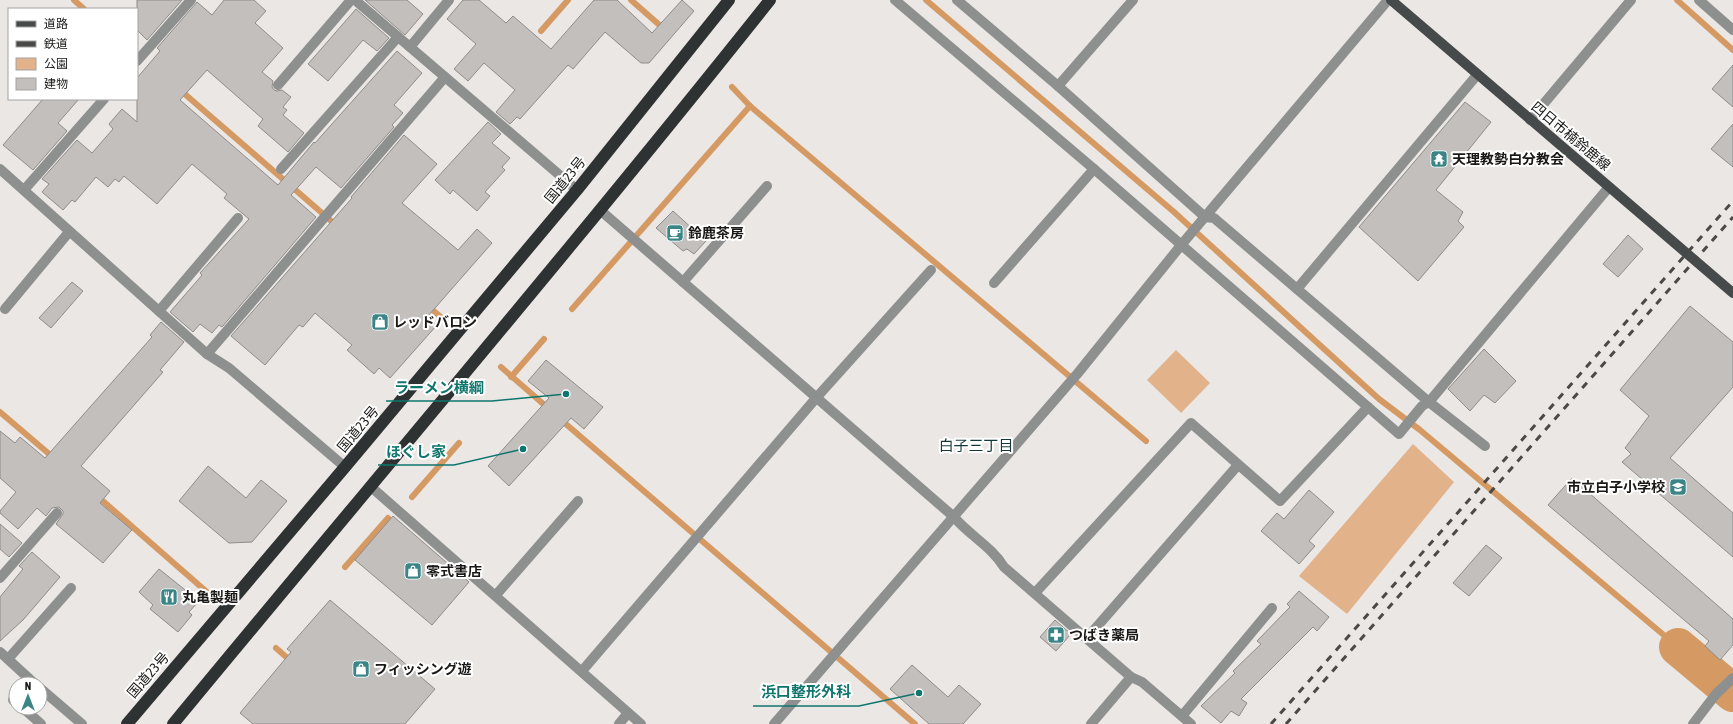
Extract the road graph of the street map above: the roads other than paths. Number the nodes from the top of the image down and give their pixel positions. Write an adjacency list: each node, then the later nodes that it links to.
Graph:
1 (191, 0): 16 (street)
2 (351, 0): 19 (street)
3 (355, 0): 14 (street)
4 (449, 0): 15 (street)
5 (729, 0): 29 (highway, 国道23号)
6 (770, 0): 30 (highway)
7 (896, 0): 25 (street)
8 (957, 0): 20 (street)
9 (1133, 0): 20 (street)
10 (1389, 0): 17 (main road, 四日市楠鈴鹿線); 31 (street)
11 (1631, 0): 22 (street)
12 (1698, 0): 13 (street)
13 (1733, 30)
14 (398, 36): 15 (street); 23 (street)
15 (410, 47): 18 (street)
16 (138, 61)
17 (1477, 75): 22 (main road, 四日市楠鈴鹿線); 38 (street)
18 (444, 77): 29 (street); 42 (street)
19 (278, 85)
20 (1058, 86): 31 (street)
21 (103, 100): 28 (street)
22 (1530, 120): 27 (main road, 四日市楠鈴鹿線)
23 (280, 168)
24 (0, 169): 28 (street)
25 (1094, 169): 34 (street); 37 (street)
26 (767, 186): 36 (street)
27 (1609, 187): 39 (main road, 四日市楠鈴鹿線); 44 (street)
28 (24, 190): 33 (street)
29 (577, 190): 48 (highway, 国道23号)
30 (600, 210): 36 (street); 49 (highway)
31 (1205, 217): 34 (street); 38 (street)
32 (238, 218): 41 (street)
33 (69, 232): 40 (street); 41 (street)
34 (1182, 244): 45 (street); 52 (street)
35 (931, 270): 43 (street)
36 (683, 282): 43 (street)
37 (994, 283)
38 (1296, 289): 44 (street)
39 (1733, 292)
40 (5, 309)
41 (159, 311): 42 (street)
42 (207, 354): 48 (street)
43 (817, 397): 52 (street); 60 (street)
44 (1426, 404): 45 (street); 46 (street)
45 (1368, 407): 47 (street)
46 (1485, 446)
47 (1238, 465): 55 (street); 58 (street)
48 (345, 467): 70 (highway, 国道23号)
49 (370, 486): 56 (street); 71 (highway)
50 (578, 501): 56 (street)
51 (57, 513): 53 (street)
52 (954, 518): 55 (street); 74 (street)
53 (0, 578)
54 (71, 588): 59 (street)
55 (1035, 593): 58 (street)
56 (496, 595): 60 (street)
57 (1272, 608): 67 (street)
58 (1088, 638): 62 (street)
59 (4, 656): 61 (street)
60 (582, 671): 65 (street)
61 (26, 676)
62 (1131, 677): 67 (street); 75 (street)
63 (1733, 678): 77 (street)
64 (48, 695): 69 (street)
65 (628, 713): 72 (street); 73 (street)
66 (32, 716): 68 (street)
67 (1182, 716): 76 (street)
68 (41, 724)
69 (82, 724)
70 (127, 724)
71 (173, 724)
72 (618, 724)
73 (641, 724)
74 (774, 724)
75 (1091, 724)
76 (1191, 724)
77 (1693, 724)

